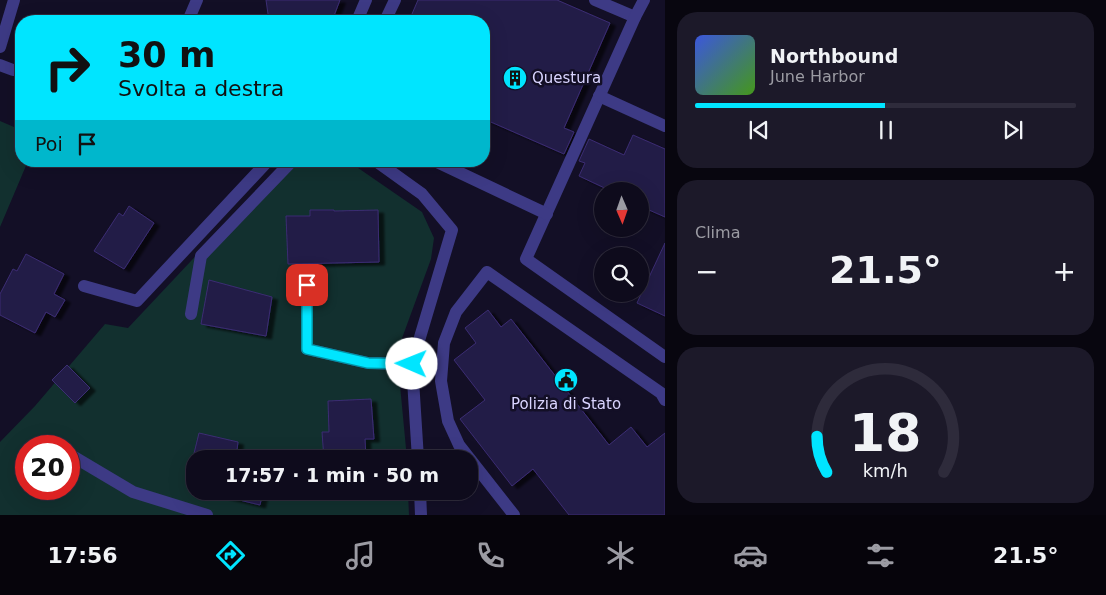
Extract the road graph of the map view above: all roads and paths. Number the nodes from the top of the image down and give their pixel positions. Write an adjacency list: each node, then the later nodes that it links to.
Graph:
1 (14, 0): 11 (street)
2 (197, 0): 7 (street)
3 (366, 0): 8 (street)
4 (394, 0): 9 (street)
5 (595, 0): 10 (street)
6 (644, 0): 10 (street)
7 (191, 15)
8 (360, 15)
9 (388, 15)
10 (635, 17): 14 (street)
11 (0, 47)
12 (0, 65): 13 (street)
13 (13, 70)
14 (599, 96): 15 (street); 20 (street)
15 (665, 126)
16 (262, 167): 22 (street)
17 (286, 167): 23 (street)
18 (384, 167): 25 (street)
19 (448, 167): 20 (street)
20 (547, 214): 24 (street)
21 (307, 285): 25 (street)
22 (84, 286)
23 (191, 314)
24 (665, 357)
25 (412, 364): 27 (street)
26 (664, 395): 32 (street)
27 (417, 450)
28 (80, 461): 30 (street)
29 (420, 500): 31 (street)
30 (206, 515)
31 (421, 515)
32 (514, 515)

